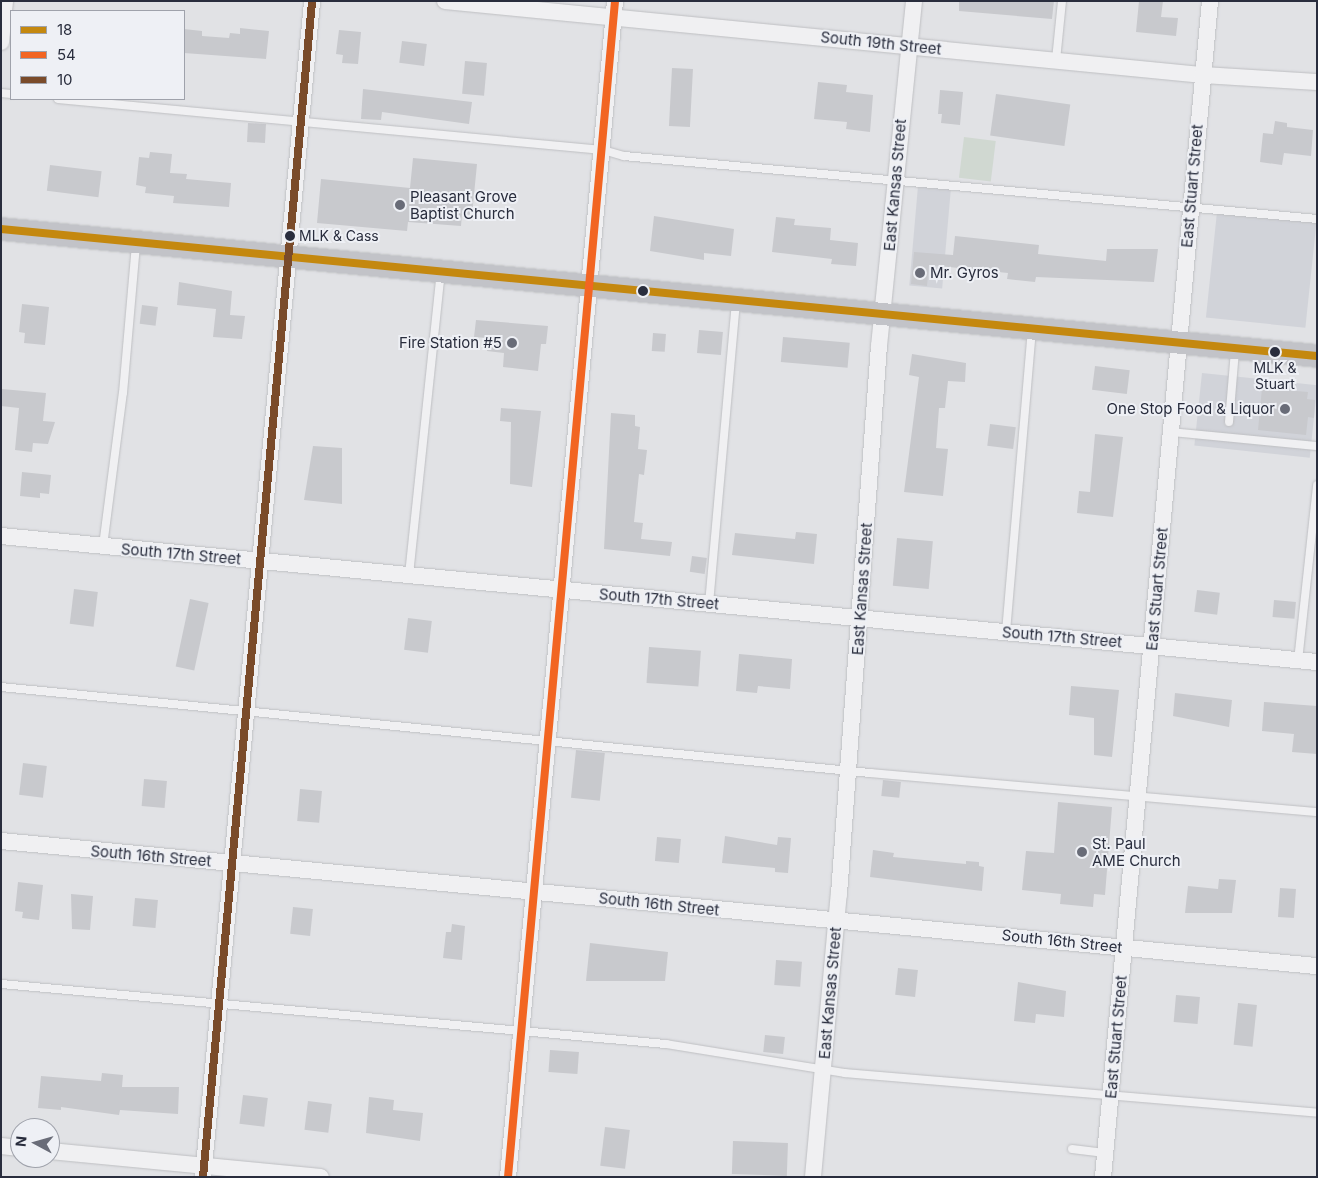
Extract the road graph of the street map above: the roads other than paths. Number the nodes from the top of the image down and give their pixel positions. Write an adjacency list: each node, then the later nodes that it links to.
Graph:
1 (4, 1): 8 (street)
2 (312, 1): 14 (street)
3 (445, 1): 7 (street, South 19th Street)
4 (914, 1): 9 (street, East Kansas Street)
5 (1062, 1): 10 (lane)
6 (1210, 1): 11 (street, East Stuart Street)
7 (614, 8): 9 (street, South 19th Street); 15 (street)
8 (1, 42)
9 (909, 45): 10 (street, South 19th Street); 16 (street, East Kansas Street)
10 (1056, 60): 11 (street, South 19th Street)
11 (1203, 75): 12 (street, South 19th Street); 17 (street, East Stuart Street)
12 (1317, 82)
13 (68, 100): 14 (lane)
14 (300, 123): 15 (lane); 21 (street)
15 (603, 150): 16 (lane); 23 (street)
16 (894, 178): 17 (lane); 25 (street, East Kansas Street)
17 (1191, 207): 18 (lane); 27 (street, East Stuart Street)
18 (1317, 219)
19 (1, 228): 20 (street)
20 (136, 242): 21 (street); 35 (lane)
21 (287, 257): 22 (street); 36 (street)
22 (441, 272): 23 (street); 37 (lane)
23 (590, 286): 24 (street); 38 (street)
24 (736, 300): 25 (street); 39 (lane)
25 (882, 314): 26 (street); 40 (street, East Kansas Street)
26 (1032, 328): 27 (street); 41 (lane)
27 (1179, 343): 28 (street); 31 (street, East Stuart Street)
28 (1236, 348): 29 (street); 30 (lane)
29 (1317, 356)
30 (1229, 422)
31 (1172, 432): 32 (lane); 42 (street, East Stuart Street)
32 (1317, 446)
33 (1317, 486): 43 (lane)
34 (1, 536): 35 (street, South 17th Street)
35 (103, 546): 36 (street, South 17th Street)
36 (259, 561): 37 (street, South 17th Street); 46 (street)
37 (409, 575): 38 (street, South 17th Street)
38 (562, 590): 39 (street, South 17th Street); 47 (street)
39 (709, 604): 40 (street, South 17th Street)
40 (860, 618): 41 (street, South 17th Street); 48 (street, East Kansas Street)
41 (1006, 632): 42 (street, South 17th Street)
42 (1151, 646): 43 (street, South 17th Street); 49 (street, East Stuart Street)
43 (1298, 660): 44 (street, South 17th Street)
44 (1317, 662)
45 (1, 687): 46 (lane)
46 (245, 712): 47 (lane); 52 (street)
47 (548, 739): 48 (lane); 53 (street)
48 (848, 768): 49 (lane); 54 (street, East Kansas Street)
49 (1138, 794): 50 (lane); 55 (street, East Stuart Street)
50 (1317, 812)
51 (1, 841): 52 (street, South 16th Street)
52 (231, 863): 53 (street, South 16th Street); 58 (street)
53 (534, 891): 54 (street, South 16th Street); 59 (street)
54 (837, 921): 55 (street, South 16th Street); 60 (street, East Kansas Street)
55 (1123, 948): 56 (street, South 16th Street); 61 (street, East Stuart Street)
56 (1317, 966)
57 (1, 984): 58 (lane)
58 (219, 1004): 59 (lane); 66 (street)
59 (522, 1032): 60 (lane); 68 (street)
60 (823, 1068): 61 (lane); 69 (street, East Kansas Street)
61 (1110, 1096): 62 (lane); 65 (street, East Stuart Street)
62 (1317, 1113)
63 (1072, 1149): 65 (lane)
64 (60, 1152): 66 (street)
65 (1105, 1154): 70 (street, East Stuart Street)
66 (204, 1171): 67 (street)
67 (321, 1177)
68 (508, 1177)
69 (813, 1177)
70 (1103, 1177)

